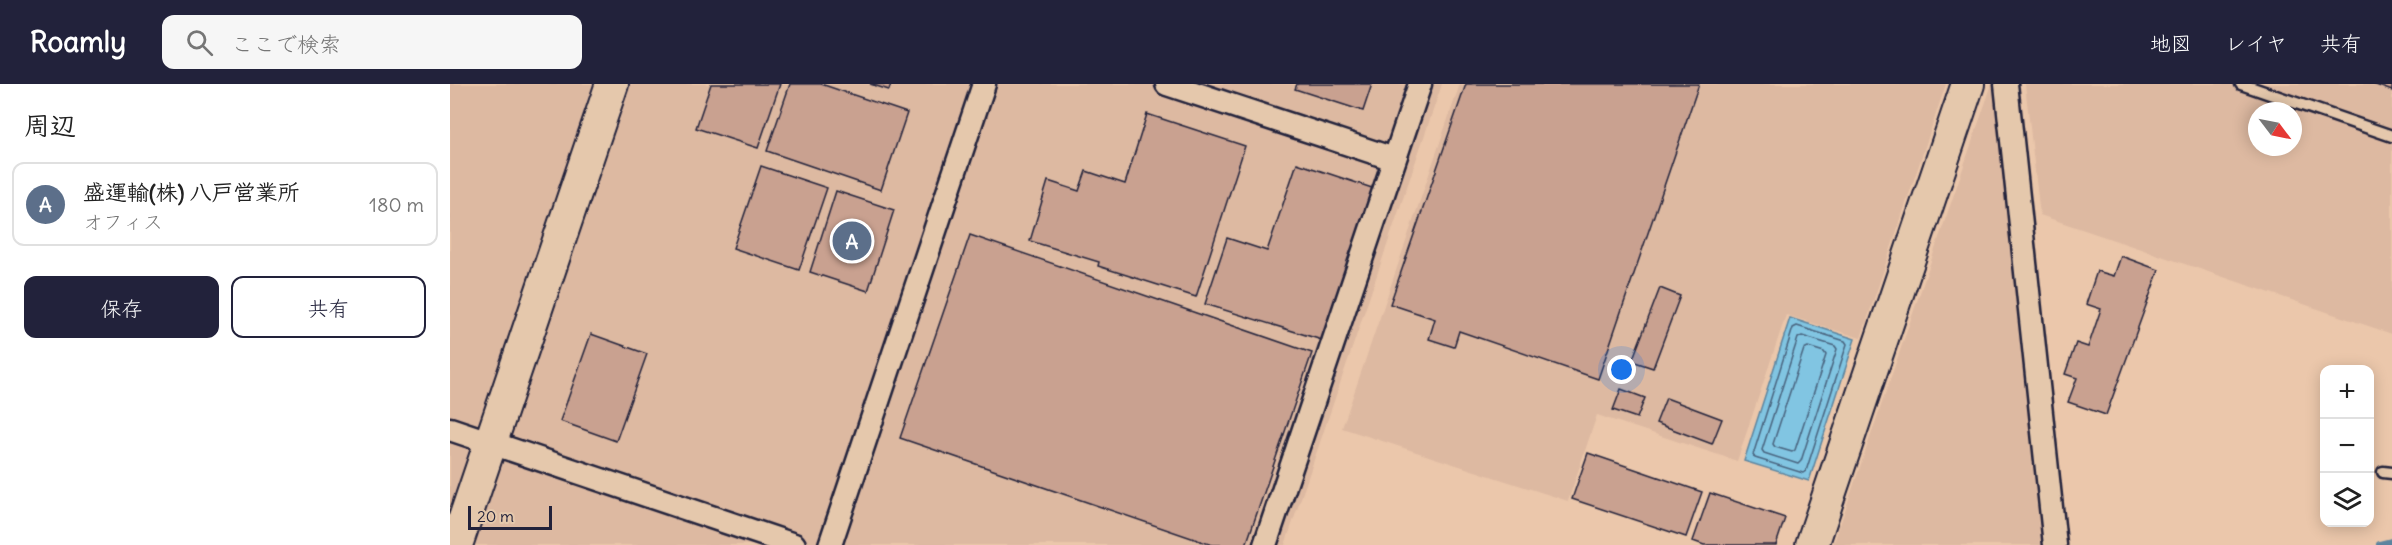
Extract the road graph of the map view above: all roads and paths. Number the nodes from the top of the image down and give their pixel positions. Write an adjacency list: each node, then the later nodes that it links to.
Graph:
1 (612, 84): 11 (street)
2 (984, 84): 14 (street)
3 (1167, 84): 9 (street)
4 (1420, 84): 9 (street)
5 (1968, 84): 16 (street)
6 (2006, 84): 17 (street)
7 (2241, 84): 8 (lane)
8 (2392, 136)
9 (1394, 159): 15 (street)
10 (450, 429): 11 (street)
11 (492, 443): 12 (street); 13 (street)
12 (456, 545)
13 (794, 545)
14 (830, 545)
15 (1265, 545)
16 (1812, 545)
17 (2055, 545)

